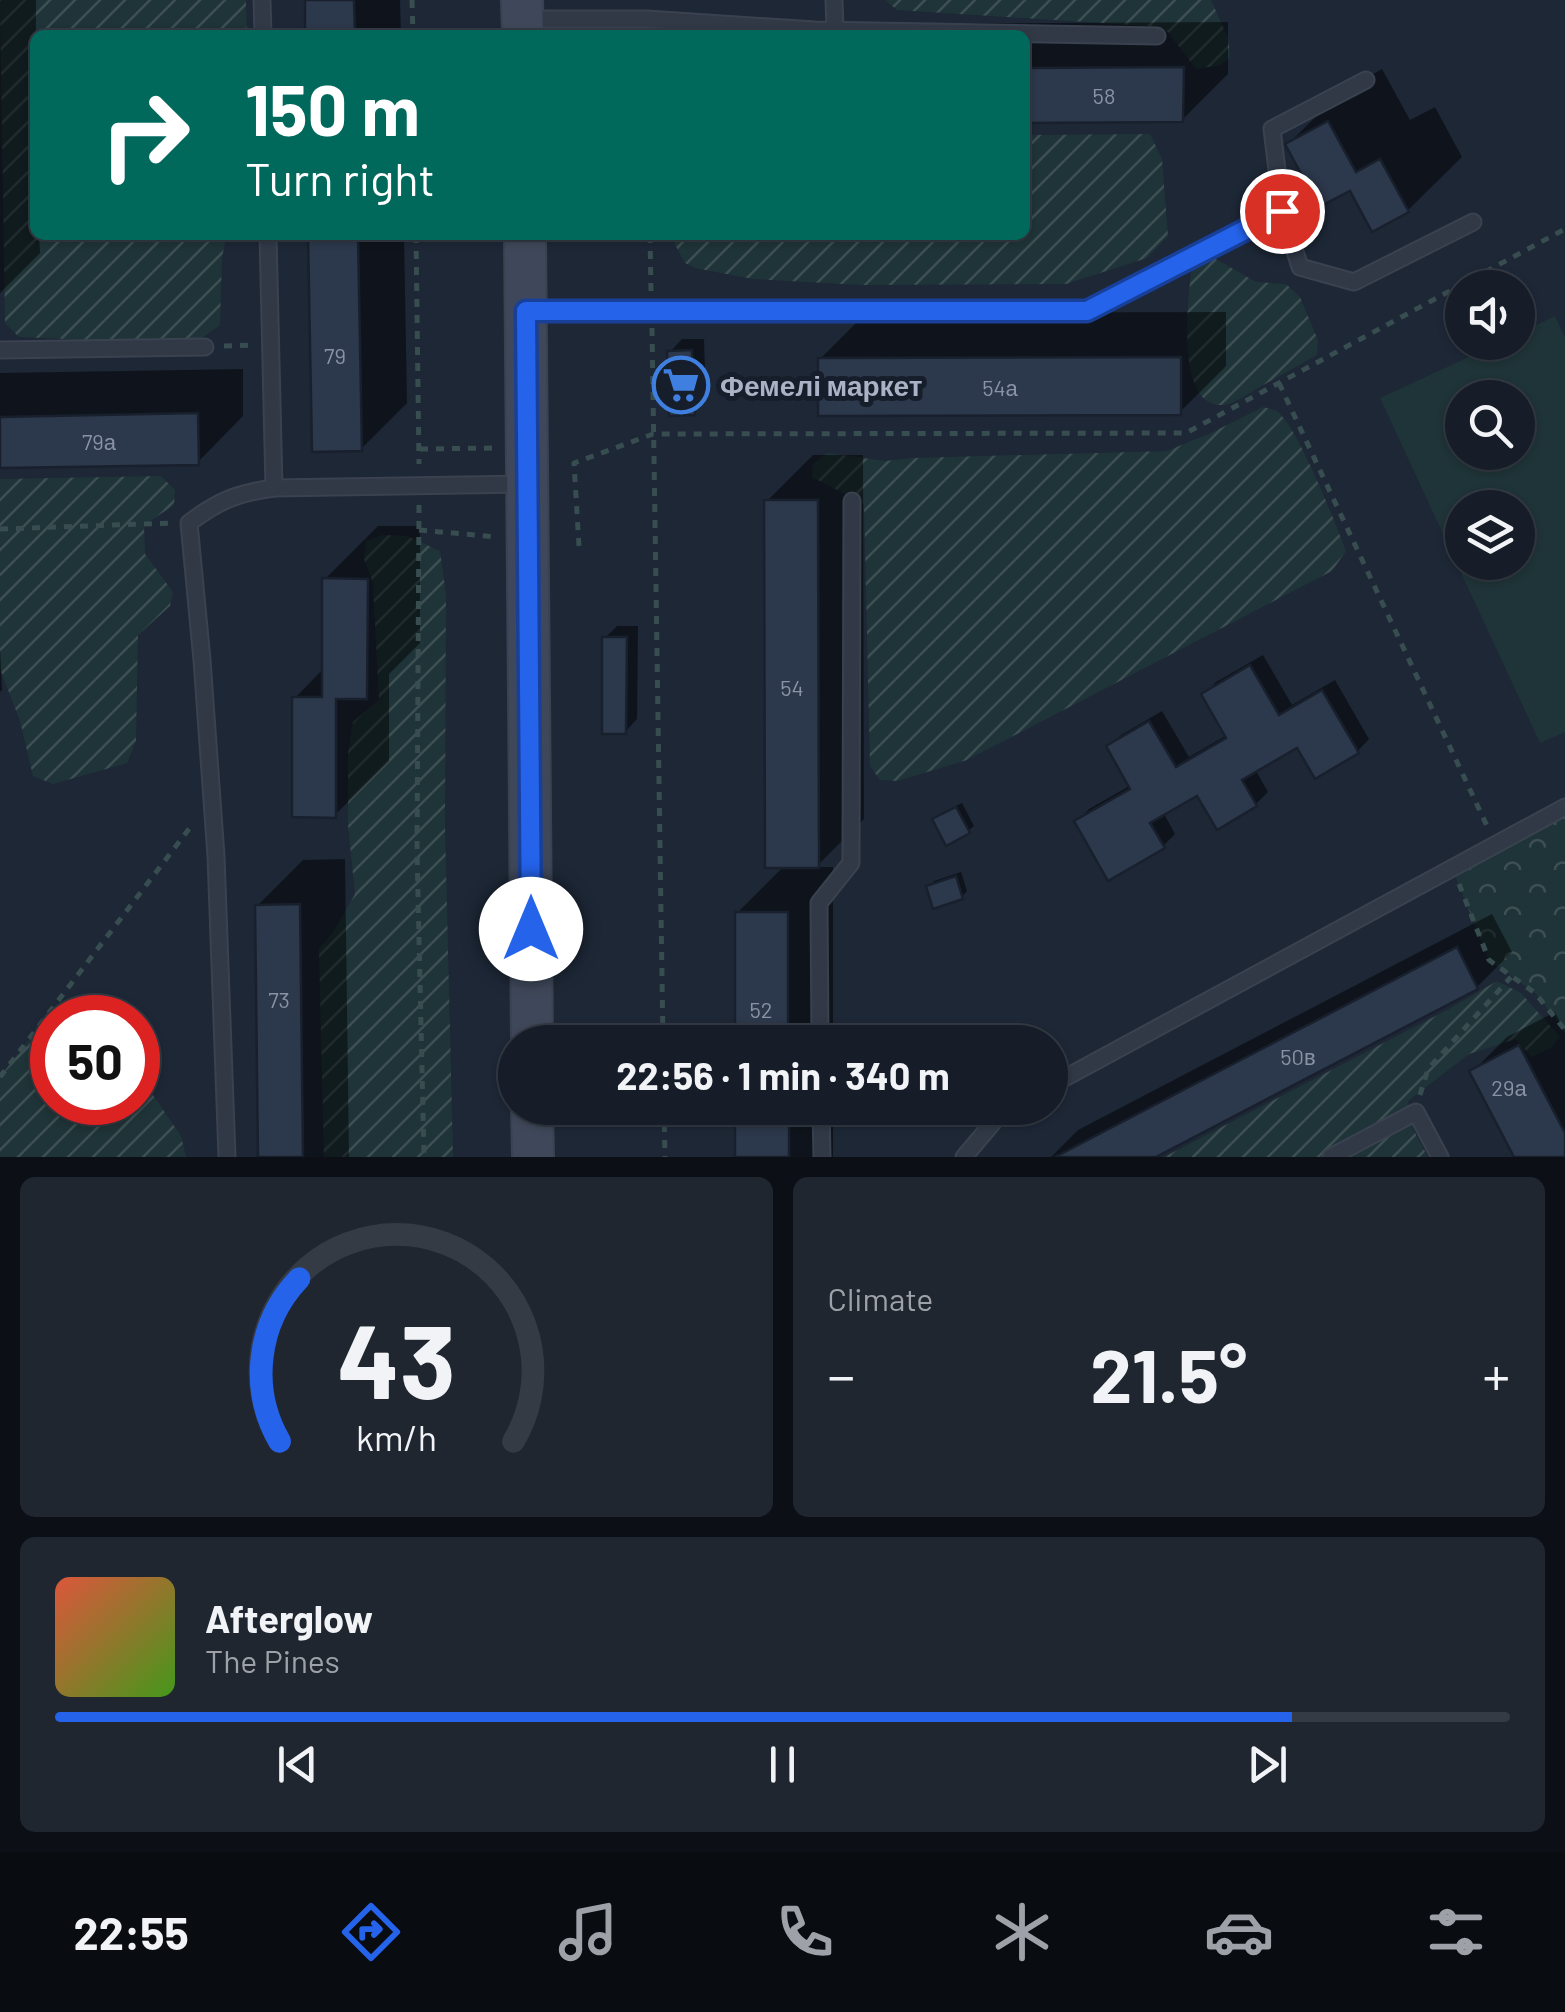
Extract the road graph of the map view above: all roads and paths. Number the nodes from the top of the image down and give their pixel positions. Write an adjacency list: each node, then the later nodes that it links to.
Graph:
1 (262, 0): 5 (lane)
2 (412, 0): 6 (path)
3 (834, 0): 7 (lane)
4 (523, 18): 7 (lane)
5 (263, 30)
6 (413, 30)
7 (834, 30)
8 (1030, 34): 9 (lane)
9 (1157, 36)
10 (1366, 80): 11 (lane)
11 (1282, 211): 12 (lane); 19 (lane)
12 (1473, 222)
13 (1565, 229): 23 (path)
14 (268, 240): 20 (lane)
15 (416, 240): 26 (path)
16 (525, 240): 18 (main road)
17 (650, 240): 19 (path)
18 (526, 311): 19 (lane); 27 (main road)
19 (651, 312): 24 (path)
20 (270, 344): 21 (path); 29 (lane)
21 (205, 348): 22 (lane)
22 (0, 350)
23 (1280, 383): 24 (path); 38 (path)
24 (653, 434): 35 (path); 42 (path)
25 (497, 448): 26 (path)
26 (419, 449): 28 (path)
27 (528, 484): 28 (lane); 41 (main road)
28 (420, 486): 29 (lane); 33 (path)
29 (274, 488): 31 (lane)
30 (852, 501): 43 (lane)
31 (188, 523): 32 (path); 36 (lane)
32 (0, 529)
33 (419, 530): 34 (path); 53 (path)
34 (500, 537)
35 (578, 546)
36 (212, 800): 46 (path); 52 (lane)
37 (1565, 807): 38 (lane)
38 (1496, 844): 39 (lane)
39 (1452, 868): 40 (path); 45 (lane)
40 (1512, 977): 44 (path); 47 (path)
41 (532, 1025)
42 (663, 1025)
43 (820, 1025)
44 (1565, 1030)
45 (1068, 1076)
46 (0, 1078)
47 (1416, 1112): 58 (lane); 59 (lane)
48 (532, 1125): 54 (main road)
49 (664, 1125): 55 (path)
50 (821, 1125): 56 (lane)
51 (990, 1125): 57 (lane)
52 (227, 1157)
53 (424, 1157)
54 (533, 1157)
55 (665, 1157)
56 (822, 1157)
57 (964, 1157)
58 (1331, 1157)
59 (1440, 1157)

